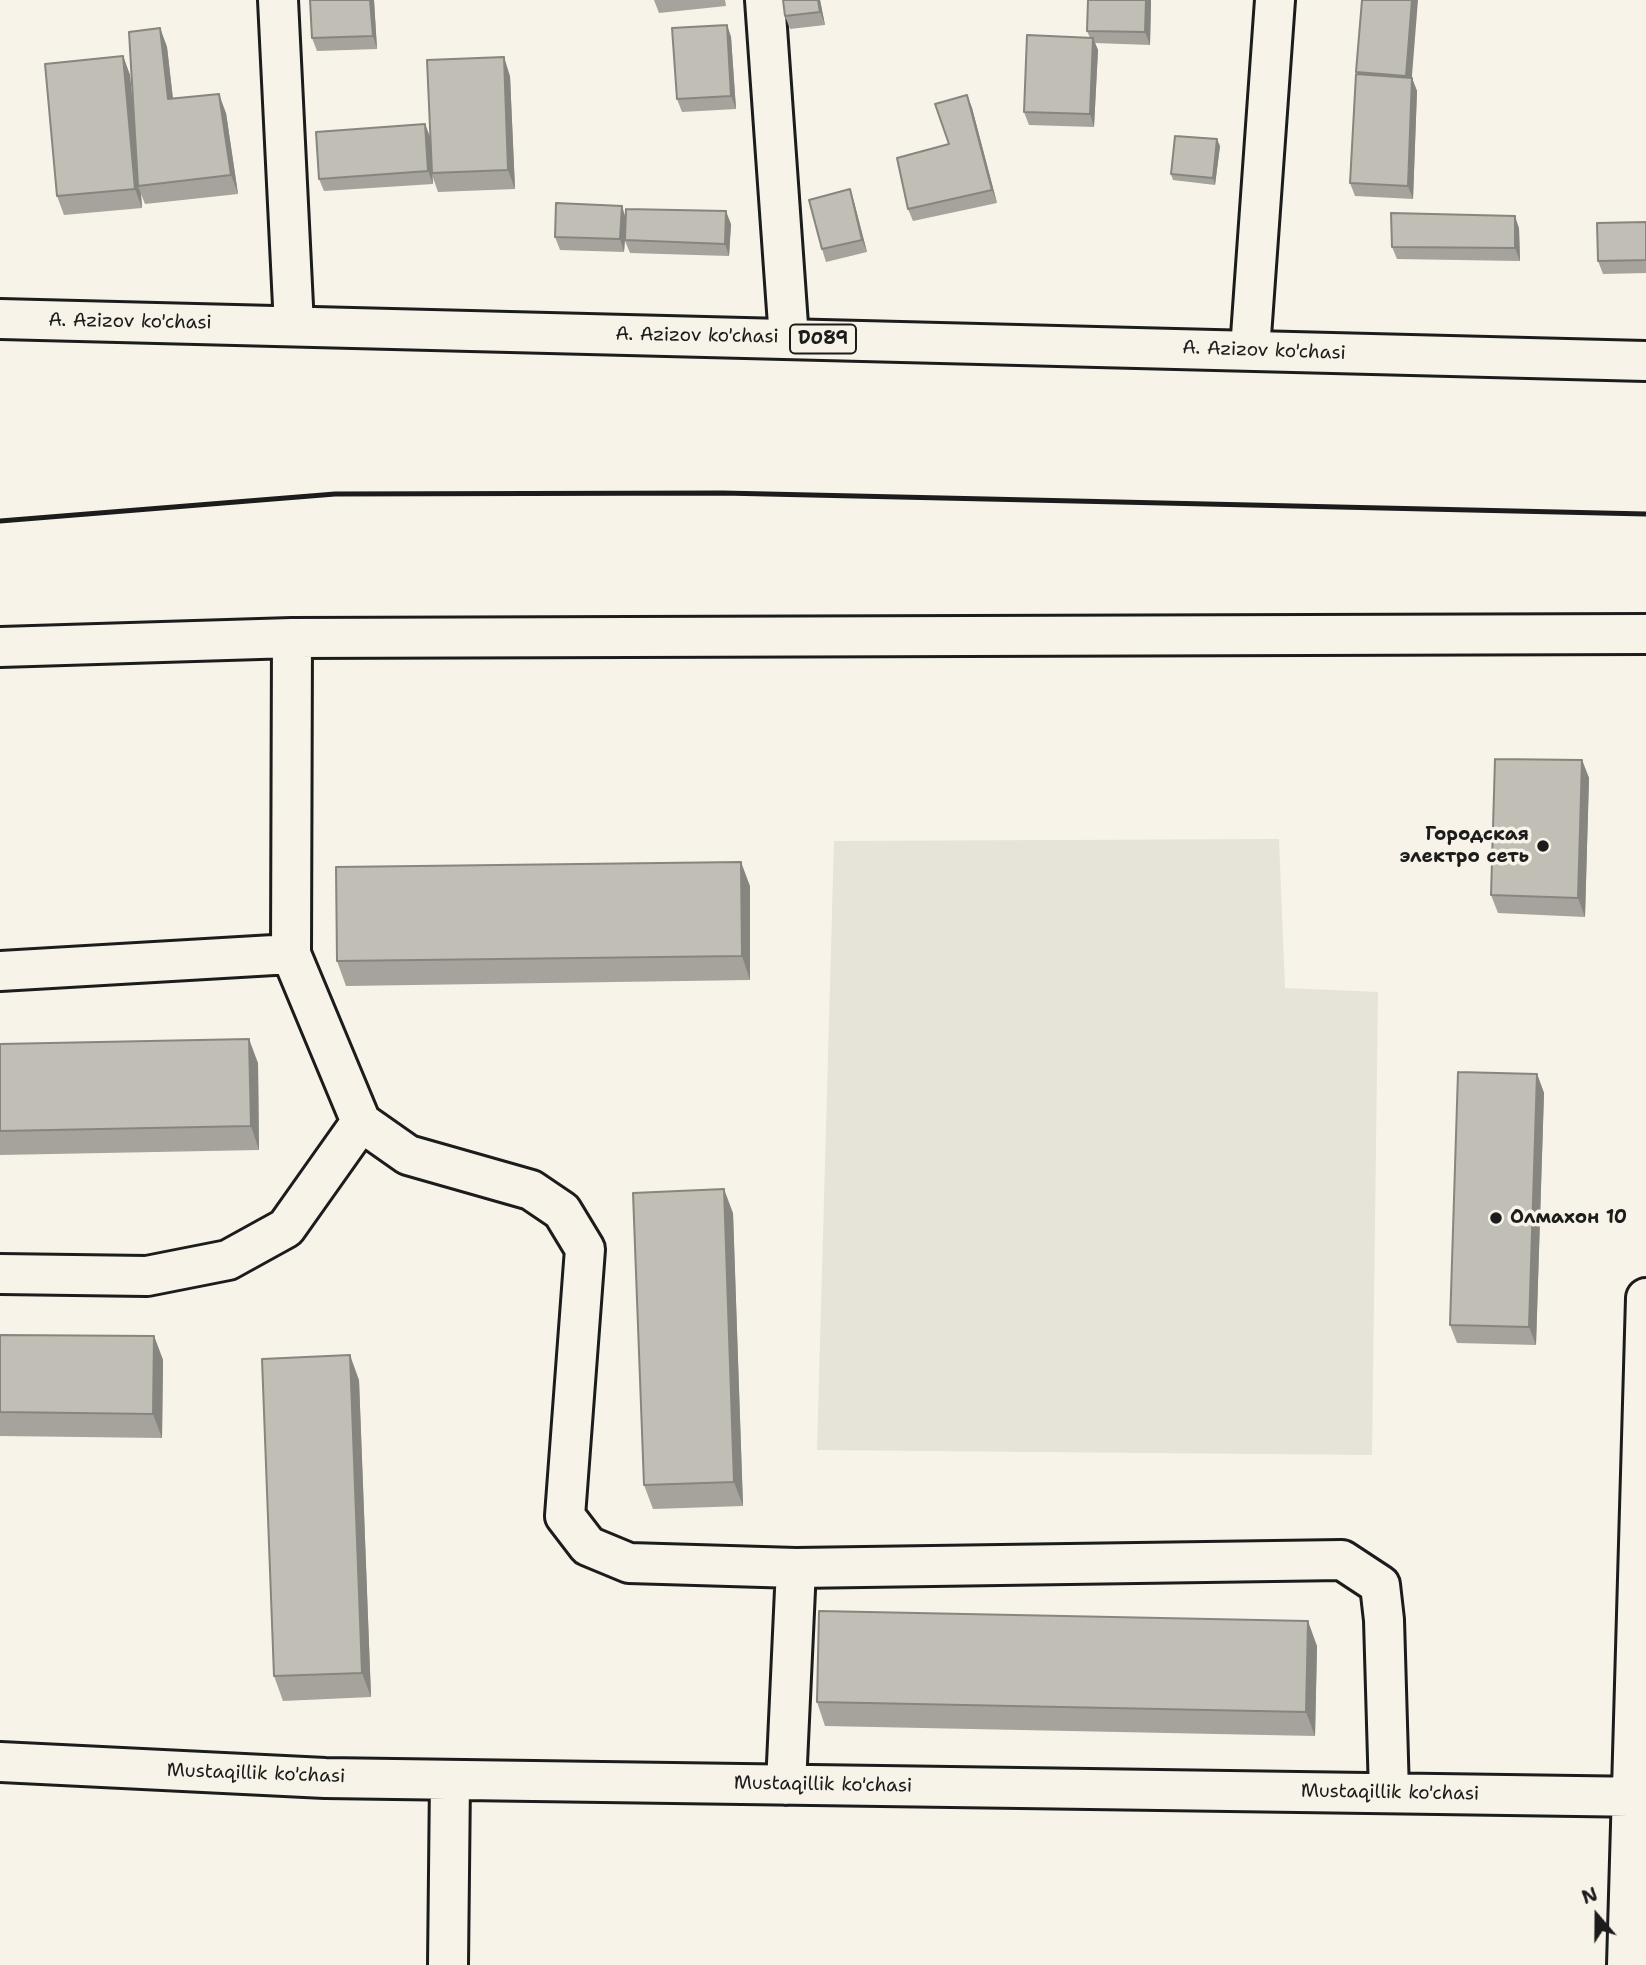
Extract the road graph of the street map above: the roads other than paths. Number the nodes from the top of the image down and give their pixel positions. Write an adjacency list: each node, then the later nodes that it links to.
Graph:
1 (278, 0): 5 (street)
2 (765, 0): 6 (street)
3 (1275, 0): 7 (street)
4 (0, 319): 5 (street, A. Azizov ko'chasi / D089)
5 (294, 326): 6 (street, A. Azizov ko'chasi / D089)
6 (789, 339): 7 (street, A. Azizov ko'chasi / D089)
7 (1250, 350): 8 (street, A. Azizov ko'chasi / D089)
8 (1646, 361)
9 (1646, 634): 10 (street)
10 (292, 638): 11 (street); 12 (street)
11 (0, 648)
12 (291, 954): 13 (street); 14 (street)
13 (0, 971)
14 (361, 1122): 15 (street); 17 (street)
15 (0, 1274)
16 (1646, 1298): 22 (street)
17 (796, 1568): 20 (street); 21 (street)
18 (0, 1762): 19 (street, Mustaqillik ko'chasi)
19 (450, 1780): 20 (street, Mustaqillik ko'chasi); 23 (street)
20 (786, 1785): 21 (street, Mustaqillik ko'chasi)
21 (1389, 1793): 22 (street, Mustaqillik ko'chasi)
22 (1639, 1797): 24 (street)
23 (447, 1965)
24 (1627, 1965)

